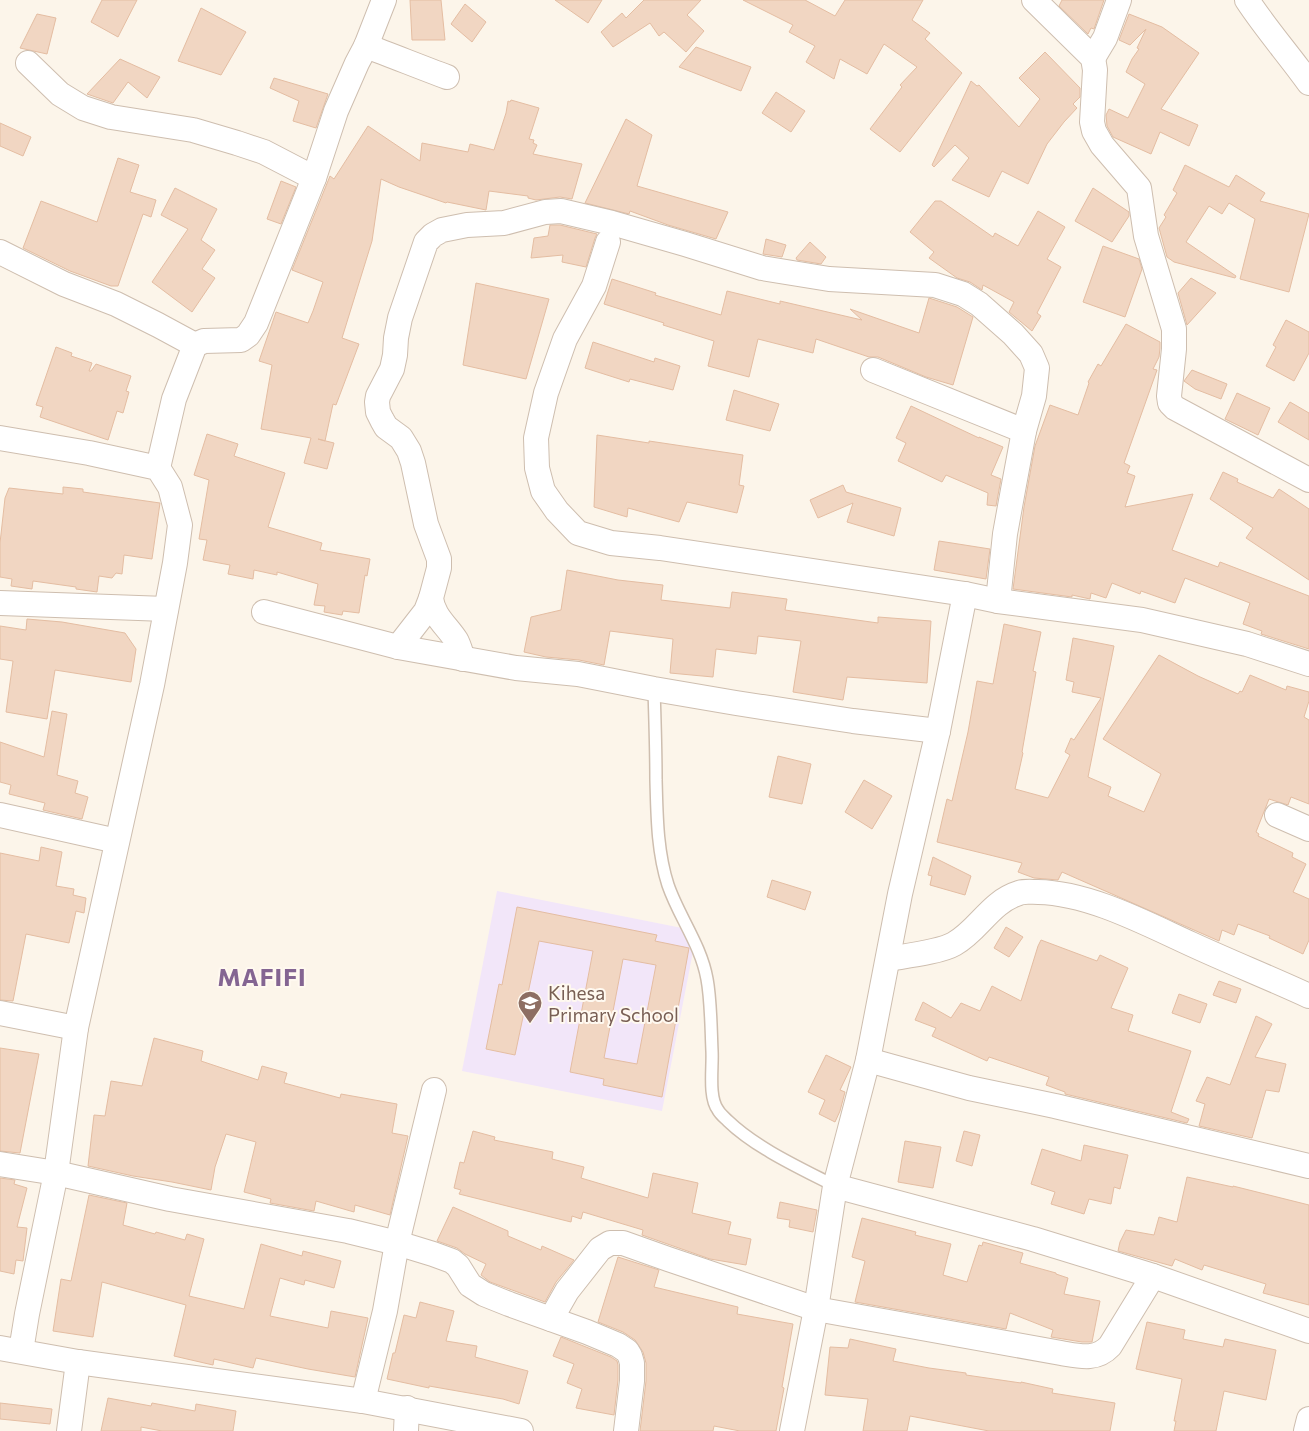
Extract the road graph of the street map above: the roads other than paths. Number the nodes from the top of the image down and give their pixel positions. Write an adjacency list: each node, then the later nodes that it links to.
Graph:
1 (384, 0): 5 (street)
2 (1034, 0): 6 (street)
3 (1119, 0): 6 (street)
4 (1248, 0): 9 (street)
5 (366, 46): 8 (street); 10 (street)
6 (1093, 58): 18 (street)
7 (28, 63): 10 (street)
8 (447, 77)
9 (1309, 83)
10 (314, 178): 13 (street)
11 (608, 242): 19 (street)
12 (0, 252): 13 (street)
13 (194, 345): 17 (street)
14 (873, 370): 15 (street)
15 (1024, 431): 20 (street); 21 (street)
16 (0, 438): 17 (street)
17 (158, 468): 23 (street)
18 (1309, 480)
19 (965, 594): 21 (street); 29 (street)
20 (431, 598): 25 (street); 26 (street)
21 (998, 601): 27 (street)
22 (0, 603): 23 (street)
23 (166, 609): 33 (street)
24 (264, 612): 25 (street)
25 (398, 647): 26 (street)
26 (463, 659): 28 (street)
27 (1309, 664)
28 (654, 689): 29 (street); 43 (lane)
29 (938, 731): 34 (street)
30 (0, 815): 33 (street)
31 (1277, 815): 32 (street)
32 (1309, 829)
33 (117, 841): 37 (street)
34 (888, 959): 35 (street); 38 (street)
35 (1309, 996)
36 (0, 1013): 37 (street)
37 (76, 1028): 42 (street)
38 (868, 1060): 41 (street); 43 (street)
39 (434, 1090): 44 (street)
40 (0, 1164): 42 (street)
41 (1309, 1166)
42 (56, 1173): 44 (street); 49 (street)
43 (835, 1186): 45 (street); 46 (street)
44 (397, 1243): 47 (street); 51 (street)
45 (1153, 1276): 46 (street); 48 (street)
46 (816, 1309): 47 (street); 57 (street)
47 (551, 1319): 56 (street)
48 (1309, 1331)
49 (11, 1350): 50 (street)
50 (78, 1362): 51 (street); 54 (street)
51 (363, 1401): 53 (street)
52 (1309, 1419): 58 (street)
53 (406, 1420): 55 (street)
54 (69, 1431)
55 (520, 1431)
56 (626, 1431)
57 (792, 1431)
58 (1306, 1431)

